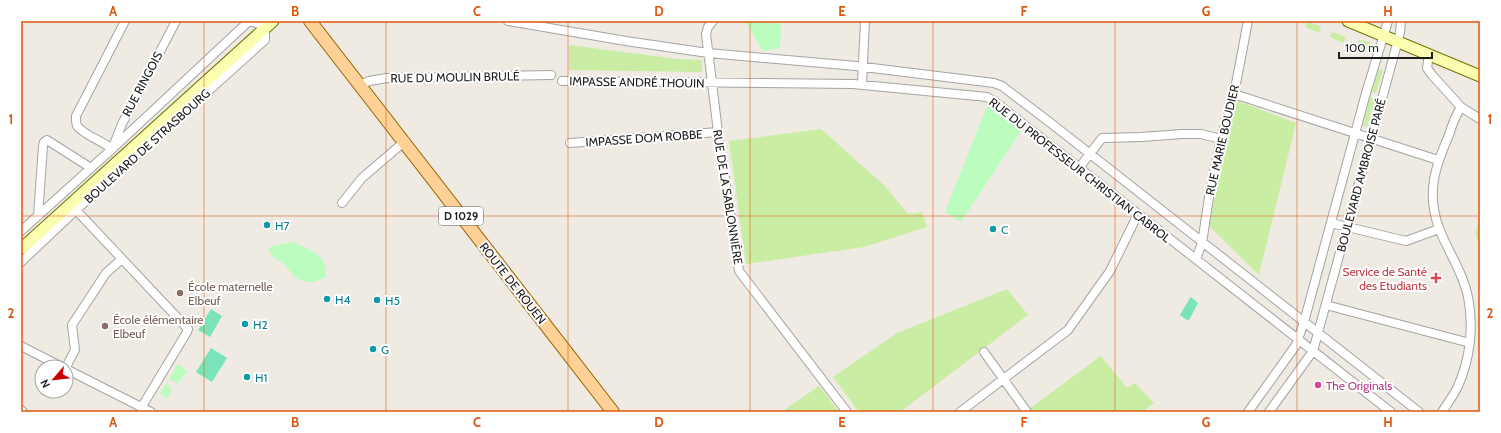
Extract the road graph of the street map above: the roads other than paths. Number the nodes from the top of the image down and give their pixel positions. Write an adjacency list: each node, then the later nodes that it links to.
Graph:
1 (126, 21): 33 (street)
2 (176, 21): 33 (street, RUE RINGOIS)
3 (249, 21): 12 (street, BOULEVARD DE STRASBOURG); 33 (street, BOULEVARD DE STRASBOURG)
4 (310, 21): 23 (main road, ROUTE DE ROUEN / D 1029)
5 (508, 21): 15 (street)
6 (713, 21): 15 (street, RUE DE LA SABLONNIÈRE)
7 (865, 21): 17 (street)
8 (1248, 21): 24 (street, RUE MARIE BOUDIER)
9 (1348, 21): 13 (main road)
10 (1388, 21): 13 (street, BOULEVARD AMBROISE PARÉ)
11 (1401, 21): 14 (street, BOULEVARD AMBROISE PARÉ)
12 (266, 24): 39 (street, BOULEVARD DE STRASBOURG); 47 (main road, BOULEVARD DE STRASBOURG); 48 (main road, BOULEVARD DE STRASBOURG)
13 (1383, 35): 14 (main road); 28 (street, BOULEVARD AMBROISE PARÉ)
14 (1398, 41): 16 (main road); 30 (street, BOULEVARD AMBROISE PARÉ)
15 (708, 53): 17 (street); 21 (street, RUE DE LA SABLONNIÈRE)
16 (1429, 54): 19 (main road); 25 (street)
17 (863, 67): 22 (street); 34 (street)
18 (551, 75): 23 (street, RUE DU MOULIN BRULÉ)
19 (1480, 76)
20 (562, 81): 21 (street, IMPASSE ANDRÉ THOUIN)
21 (711, 83): 22 (street, RUE DU PROFESSEUR CHRISTIAN CABROL); 27 (street, RUE DE LA SABLONNIÈRE)
22 (862, 84): 37 (street, RUE DU PROFESSEUR CHRISTIAN CABROL)
23 (360, 85): 31 (main road, ROUTE DE ROUEN / D 1029)
24 (1234, 94): 28 (street); 29 (street, RUE MARIE BOUDIER)
25 (1461, 107): 26 (street); 35 (street)
26 (1480, 119)
27 (718, 132): 32 (street, IMPASSE DOM ROBBE); 67 (street, RUE DE LA SABLONNIÈRE)
28 (1356, 134): 30 (street); 42 (street, BOULEVARD AMBROISE PARÉ)
29 (1221, 139): 34 (street); 46 (street, RUE MARIE BOUDIER)
30 (1371, 139): 35 (street); 43 (street, BOULEVARD AMBROISE PARÉ)
31 (404, 142): 38 (street); 66 (main road, ROUTE DE ROUEN / D 1029)
32 (570, 143)
33 (112, 150): 36 (street, BOULEVARD DE STRASBOURG)
34 (1089, 154): 37 (street); 46 (street)
35 (1438, 160): 44 (street)
36 (91, 168): 41 (street, BOULEVARD DE STRASBOURG); 41 (street)
37 (1079, 168): 40 (street, RUE DU PROFESSEUR CHRISTIAN CABROL)
38 (342, 203)
39 (76, 210): 49 (street); 51 (street, BOULEVARD DE STRASBOURG)
40 (1138, 214): 50 (street, RUE DU PROFESSEUR CHRISTIAN CABROL); 63 (street)
41 (38, 216): 45 (street, BOULEVARD DE STRASBOURG)
42 (1331, 223): 43 (street); 53 (street, BOULEVARD AMBROISE PARÉ)
43 (1347, 227): 44 (street); 52 (street, BOULEVARD AMBROISE PARÉ)
44 (1439, 229): 56 (street)
45 (21, 231)
46 (1202, 242): 50 (street, RUE MARIE BOUDIER); 53 (street)
47 (21, 243)
48 (21, 250)
49 (122, 258): 61 (street); 64 (street)
50 (1196, 259): 55 (street, RUE DU PROFESSEUR CHRISTIAN CABROL)
51 (21, 262)
52 (1326, 305): 54 (street, BOULEVARD AMBROISE PARÉ); 56 (street)
53 (1304, 322): 54 (street); 55 (street, BOULEVARD AMBROISE PARÉ)
54 (1318, 333): 58 (street, BOULEVARD AMBROISE PARÉ); 73 (street)
55 (1298, 339): 58 (street, RUE DU PROFESSEUR CHRISTIAN CABROL); 70 (street, BOULEVARD AMBROISE PARÉ)
56 (1470, 343): 74 (street)
57 (21, 346): 60 (street)
58 (1313, 351): 71 (street); 72 (street, RUE DU PROFESSEUR CHRISTIAN CABROL)
59 (984, 352): 63 (street)
60 (46, 359)
61 (70, 359)
62 (74, 372): 64 (street)
63 (1004, 379): 68 (street); 69 (street)
64 (141, 408): 65 (street)
65 (151, 412)
66 (612, 412)
67 (847, 412)
68 (960, 412)
69 (1027, 412)
70 (1248, 412)
71 (1269, 412)
72 (1391, 412)
73 (1419, 412)
74 (1442, 412)

